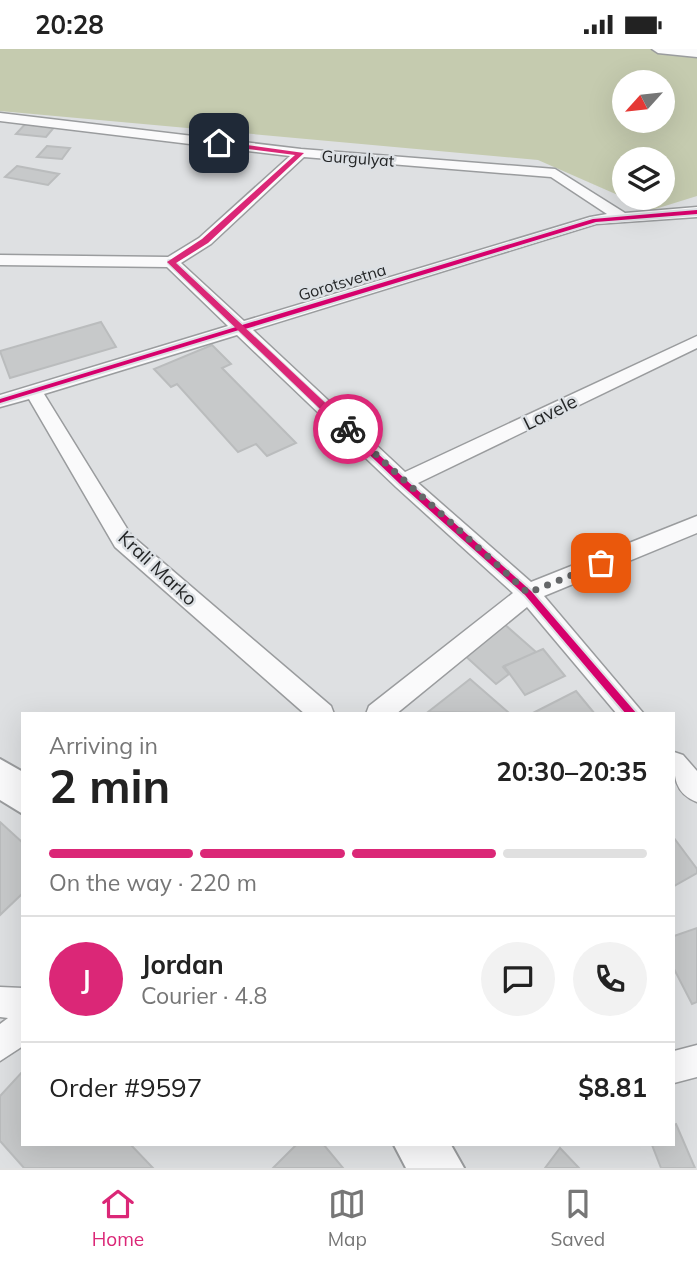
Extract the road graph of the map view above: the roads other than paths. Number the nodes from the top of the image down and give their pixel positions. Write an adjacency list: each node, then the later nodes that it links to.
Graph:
1 (658, 49): 2 (street)
2 (697, 53)
3 (0, 117): 4 (street, Gurgulyat)
4 (301, 153): 6 (street, Gurgulyat); 8 (street)
5 (697, 212): 6 (street, Gorotsvetna)
6 (621, 217): 9 (street, Gorotsvetna)
7 (0, 260): 8 (street)
8 (171, 262): 9 (street)
9 (241, 327): 11 (street, Gorotsvetna); 13 (street)
10 (697, 341): 13 (street, Lavele)
11 (33, 390): 12 (street, Gorotsvetna); 16 (street, Krali Marko)
12 (0, 401)
13 (403, 482): 15 (street)
14 (697, 524): 15 (street)
15 (528, 593): 17 (street); 18 (street)
16 (320, 712)
17 (380, 712)
18 (630, 712)
19 (675, 764): 21 (street)
20 (0, 776): 22 (main road)
21 (697, 790)
22 (21, 794)
23 (0, 1002): 24 (street)
24 (21, 1003)
25 (21, 1027): 26 (street)
26 (0, 1045)
27 (697, 1061): 28 (street)
28 (675, 1067)
29 (419, 1146): 30 (main road)
30 (439, 1168)

